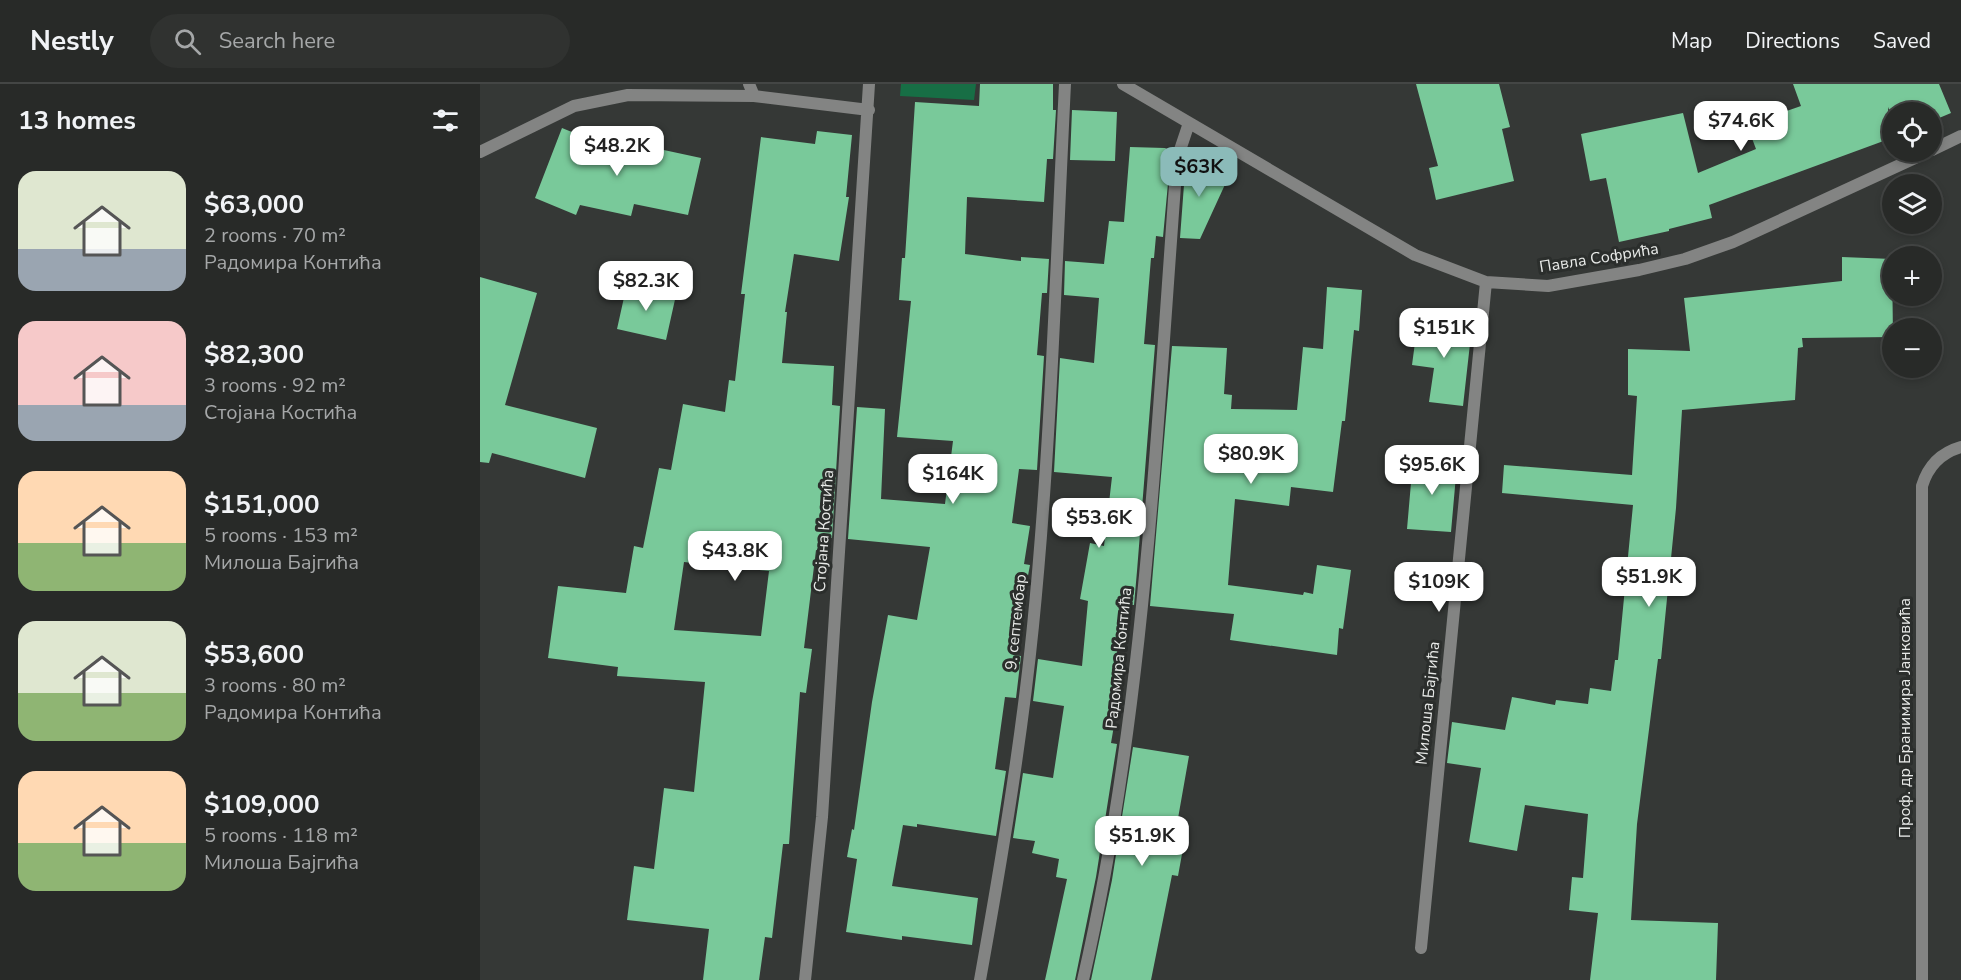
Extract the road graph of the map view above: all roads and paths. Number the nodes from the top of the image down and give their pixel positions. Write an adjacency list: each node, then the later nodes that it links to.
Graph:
1 (869, 84): 5 (street, Стојана Костића)
2 (1065, 84): 15 (street, 9. септембар)
3 (1123, 84): 6 (street, Павла Софрића)
4 (751, 90): 5 (street); 9 (street)
5 (869, 110): 14 (street, Стојана Костића)
6 (1189, 123): 11 (street, Павла Софрића); 16 (street, Радомира Контића)
7 (1961, 136): 8 (street, Павла Софрића)
8 (1942, 145)
9 (480, 152)
10 (1906, 162): 11 (street, Павла Софрића)
11 (1486, 282): 13 (street, Милоша Бајгића)
12 (1961, 447): 17 (street, Проф. др Бранимира Јанковића)
13 (1421, 948)
14 (805, 980)
15 (980, 980)
16 (1083, 980)
17 (1922, 980)

